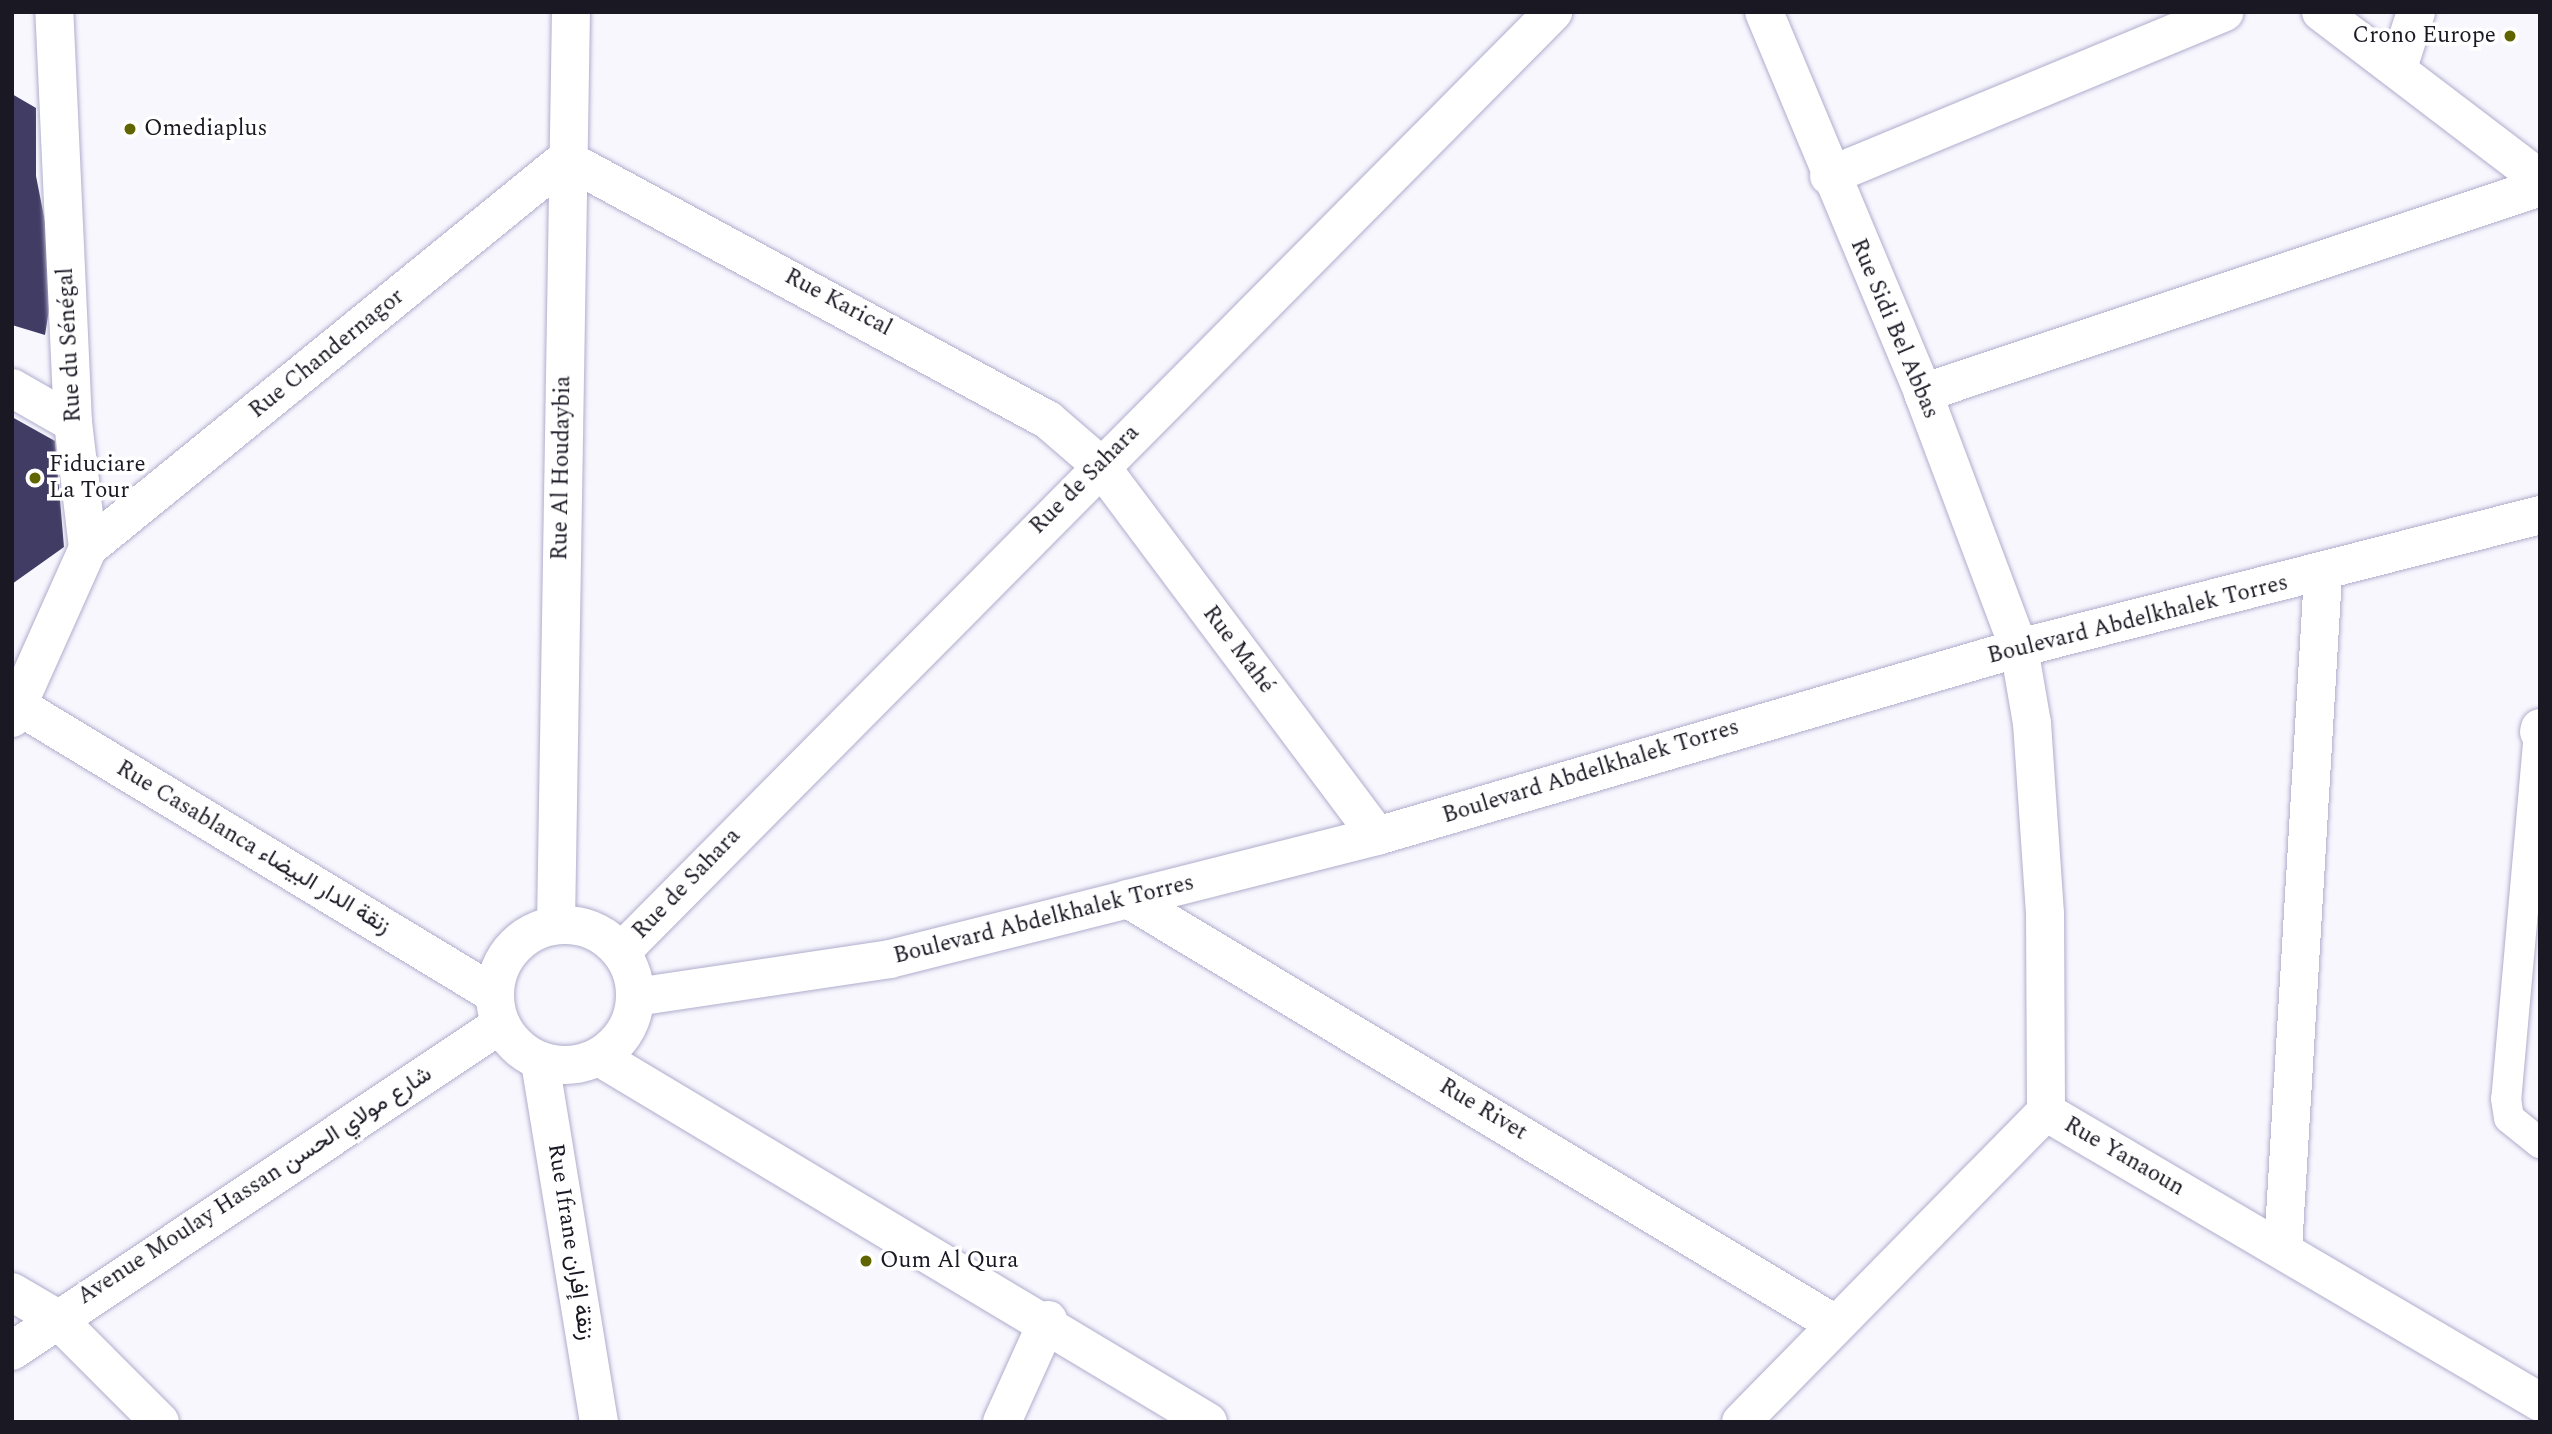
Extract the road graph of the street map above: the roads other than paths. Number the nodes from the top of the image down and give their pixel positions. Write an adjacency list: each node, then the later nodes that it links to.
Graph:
1 (54, 12): 15 (street, Rue du Sénégal)
2 (571, 12): 9 (street, Rue Al Houdaybia)
3 (1553, 12): 16 (street, Rue de Sahara)
4 (1764, 12): 10 (street, Rue Sidi Bel Abbas)
5 (2224, 12): 10 (street)
6 (2321, 12): 8 (street)
7 (2416, 12): 8 (street)
8 (2398, 68): 11 (street)
9 (566, 159): 16 (street, Rue Karical); 18 (street, Rue Chandernagor); 25 (street, Rue Al Houdaybia)
10 (1829, 176): 14 (street, Rue Sidi Bel Abbas)
11 (2540, 179)
12 (2540, 187): 14 (street)
13 (12, 388): 15 (street)
14 (1923, 393): 20 (street, Rue Sidi Bel Abbas)
15 (73, 423): 18 (street, Rue du Sénégal)
16 (1099, 464): 23 (street, Rue Mahé); 26 (street, Rue de Sahara)
17 (2540, 515): 19 (street, Boulevard Abdelkhalek Torres)
18 (88, 548): 21 (street)
19 (2323, 575): 20 (street, Boulevard Abdelkhalek Torres); 33 (street)
20 (2019, 648): 23 (street, Boulevard Abdelkhalek Torres); 31 (street, Rue Sidi Bel Abbas)
21 (14, 708): 28 (street, Rue Casablanca زنقة الدار البيضاء)
22 (2540, 730): 32 (street)
23 (1377, 836): 24 (street, Boulevard Abdelkhalek Torres)
24 (1128, 899): 27 (street, Boulevard Abdelkhalek Torres); 37 (street, Rue Rivet)
25 (556, 925): 26 (street); 28 (street)
26 (621, 952): 27 (street)
27 (636, 997): 29 (street)
28 (497, 1009): 30 (street); 35 (street, Avenue Moulay Hassan شارع مولاي الحسن)
29 (599, 1057): 30 (street); 36 (street)
30 (540, 1062): 41 (street, Rue Ifrane زنقة إفران)
31 (2046, 1112): 33 (street, Rue Yanaoun); 37 (street, Rue Yanaoun)
32 (2540, 1143)
33 (2283, 1249): 39 (street, Rue Yanaoun)
34 (12, 1292): 35 (street)
35 (56, 1318): 38 (street, Avenue Moulay Hassan شارع مولاي الحسن); 40 (street)
36 (1048, 1320): 42 (street); 43 (street)
37 (1835, 1324): 44 (street, Rue Yanaoun)
38 (12, 1350)
39 (2540, 1402)
40 (160, 1422)
41 (599, 1422)
42 (1002, 1422)
43 (1208, 1422)
44 (1741, 1422)

